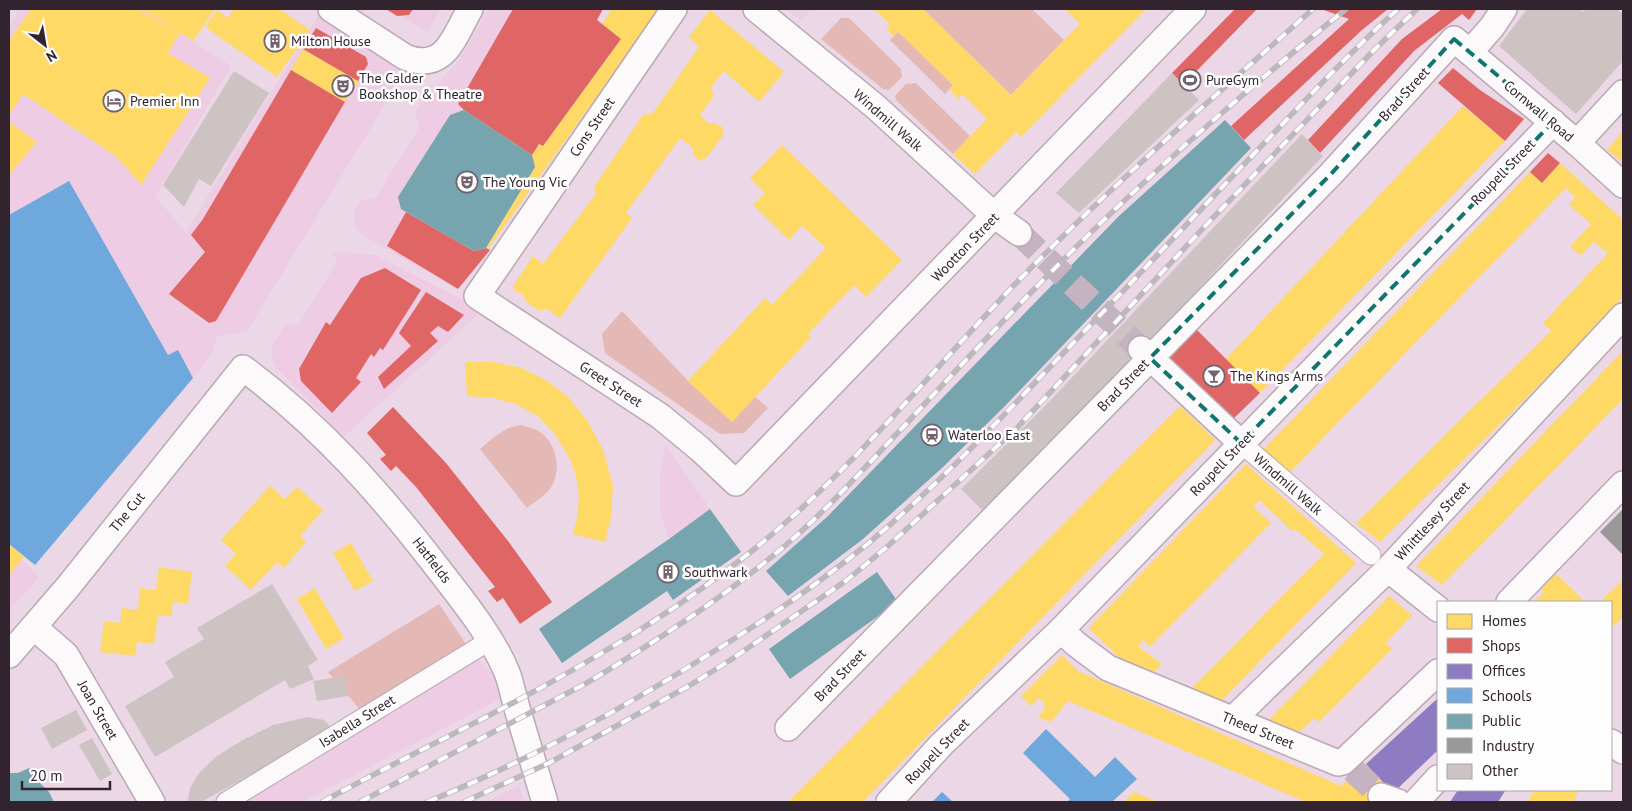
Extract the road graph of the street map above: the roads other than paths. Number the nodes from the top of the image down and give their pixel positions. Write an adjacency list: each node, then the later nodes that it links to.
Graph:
1 (331, 9): 2 (street)
2 (470, 9)
3 (674, 9): 14 (street, Cons Street)
4 (756, 9): 12 (street, Windmill Walk)
5 (1193, 9): 12 (street, Wootton Street)
6 (1504, 9): 7 (street, Brad Street)
7 (1462, 45): 9 (street, Cornwall Road); 16 (street, Brad Street)
8 (1623, 93): 10 (street)
9 (1553, 122): 10 (street, Cornwall Road); 18 (street, Roupell Street)
10 (1577, 143): 11 (street, Cornwall Road)
11 (1623, 185)
12 (995, 216): 13 (street, Windmill Walk); 19 (street, Wootton Street)
13 (1019, 233)
14 (477, 296): 19 (street, Greet Street)
15 (1623, 316): 21 (street, Whittlesey Street)
16 (1146, 353): 18 (street, Windmill Walk); 30 (street, Brad Street)
17 (243, 368): 24 (street, The Cut); 26 (street, Hatfields)
18 (1241, 443): 21 (street, Windmill Walk); 25 (street, Roupell Street)
19 (736, 483)
20 (1623, 484): 22 (street)
21 (1379, 562): 23 (street, Windmill Walk); 29 (street, Whittlesey Street)
22 (1510, 601)
23 (1437, 608)
24 (34, 627): 27 (street, The Cut); 34 (street, Joan Street)
25 (1061, 630): 29 (street, Theed Street); 37 (street, Roupell Street)
26 (489, 641): 35 (street, Isabella Street); 36 (street, Hatfields)
27 (9, 655)
28 (1437, 673): 29 (street, Theed Street)
29 (1233, 719)
30 (788, 728)
31 (1612, 743): 32 (street)
32 (1623, 751)
33 (1437, 779): 38 (street)
34 (152, 802)
35 (226, 802)
36 (545, 802)
37 (888, 802)
38 (1416, 802)

